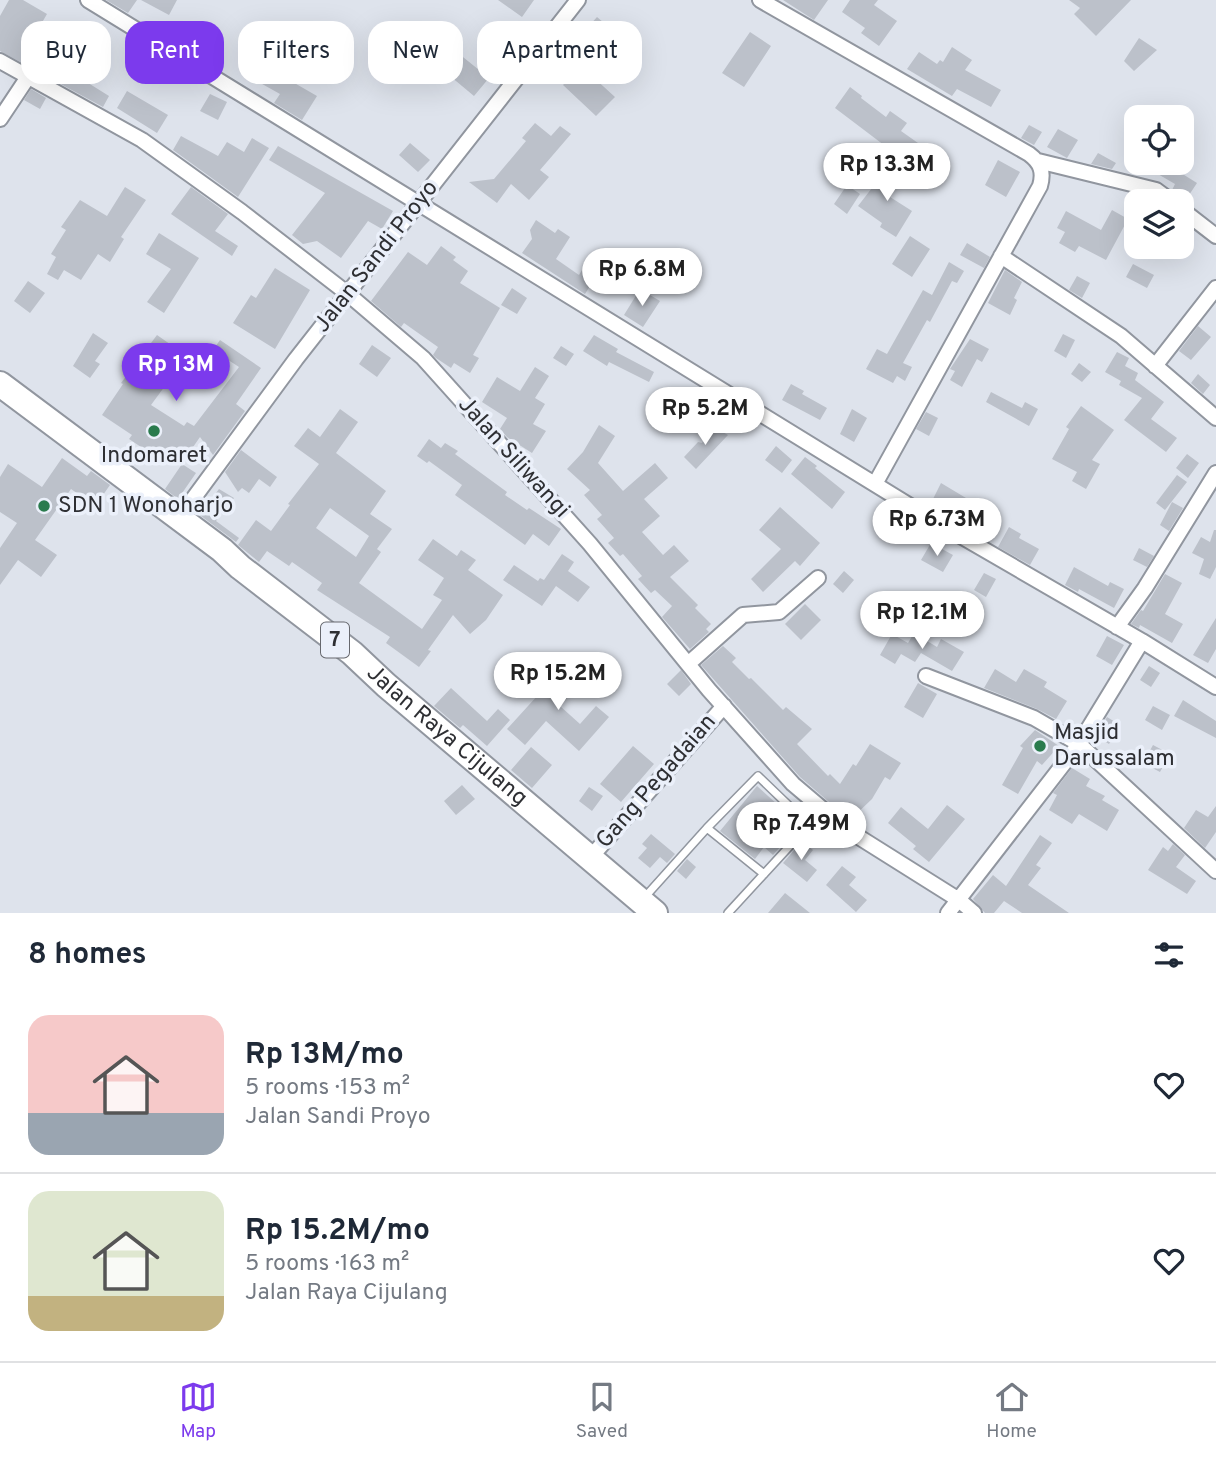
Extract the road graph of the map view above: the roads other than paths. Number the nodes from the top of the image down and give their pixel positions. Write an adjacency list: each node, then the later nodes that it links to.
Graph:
1 (88, 0): 11 (street)
2 (578, 0): 11 (street, Jalan Sandi Proyo)
3 (760, 0): 9 (street)
4 (0, 61): 5 (street, Jalan Siliwangi)
5 (21, 73)
6 (23, 84): 8 (street)
7 (41, 84): 16 (street, Jalan Siliwangi)
8 (0, 119)
9 (1038, 161): 10 (street); 14 (street)
10 (1152, 189)
11 (418, 205): 16 (street, Jalan Sandi Proyo); 21 (street)
12 (1194, 219): 13 (street)
13 (1216, 236)
14 (1001, 256): 17 (street); 21 (street)
15 (1216, 288): 17 (street)
16 (348, 294): 22 (street, Jalan Sandi Proyo); 26 (street, Jalan Siliwangi)
17 (1156, 366): 19 (street)
18 (0, 384): 22 (highway, Jalan Raya Cijulang / 7)
19 (1216, 418)
20 (1216, 473): 24 (street)
21 (875, 484): 24 (street)
22 (178, 518): 32 (highway, Jalan Raya Cijulang / 7)
23 (818, 578): 26 (street)
24 (1117, 627): 25 (street)
25 (1142, 642): 28 (street); 30 (street)
26 (688, 664): 29 (street, Jalan Siliwangi)
27 (926, 676): 30 (street)
28 (1216, 687)
29 (724, 706): 32 (street, Gang Pegadaian); 35 (street, Jalan Siliwangi)
30 (1079, 744): 33 (street); 35 (street)
31 (707, 828): 34 (lane); 34 (lane); 36 (lane)
32 (590, 858): 36 (highway, Jalan Raya Cijulang / 7)
33 (1216, 871)
34 (764, 874): 37 (lane)
35 (959, 900): 38 (street); 39 (street, Jalan Siliwangi)
36 (648, 907)
37 (728, 913)
38 (947, 913)
39 (974, 913)

